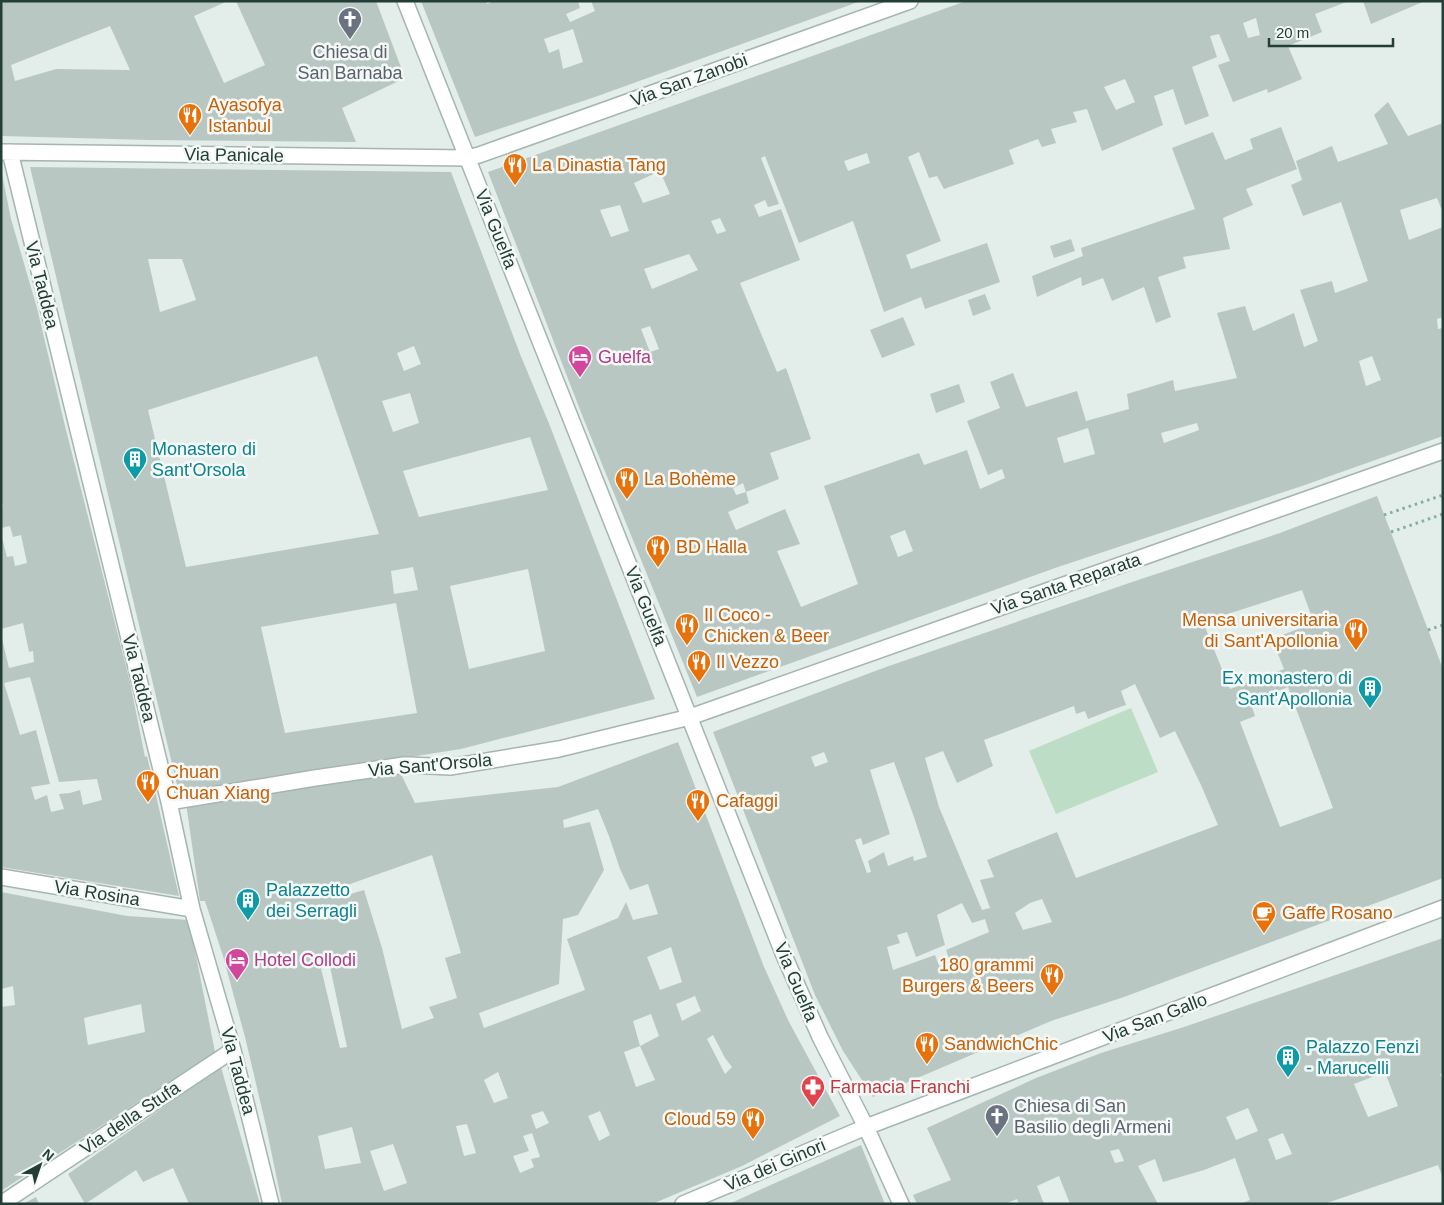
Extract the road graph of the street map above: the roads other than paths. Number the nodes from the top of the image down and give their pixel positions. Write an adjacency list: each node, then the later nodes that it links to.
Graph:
1 (405, 1): 4 (street, Via Guelfa)
2 (910, 1): 4 (street, Via San Zanobi)
3 (6, 152): 4 (street, Via Panicale); 7 (street, Via Taddea)
4 (467, 158): 6 (street, Via Guelfa)
5 (1443, 451): 6 (street, Via Santa Reparata)
6 (690, 717): 7 (street, Via Sant'Orsola); 12 (street, Via Guelfa)
7 (169, 802): 10 (street, Via Taddea)
8 (1, 877): 10 (street, Via Rosina)
9 (1443, 908): 12 (street, Via San Gallo)
10 (192, 909): 11 (street, Via Taddea)
11 (233, 1050): 13 (street, Via della Stufa); 14 (street, Via Taddea)
12 (866, 1126): 15 (street, Via dei Ginori); 16 (street, Via Guelfa)
13 (1, 1204)
14 (271, 1204)
15 (683, 1204)
16 (901, 1204)

